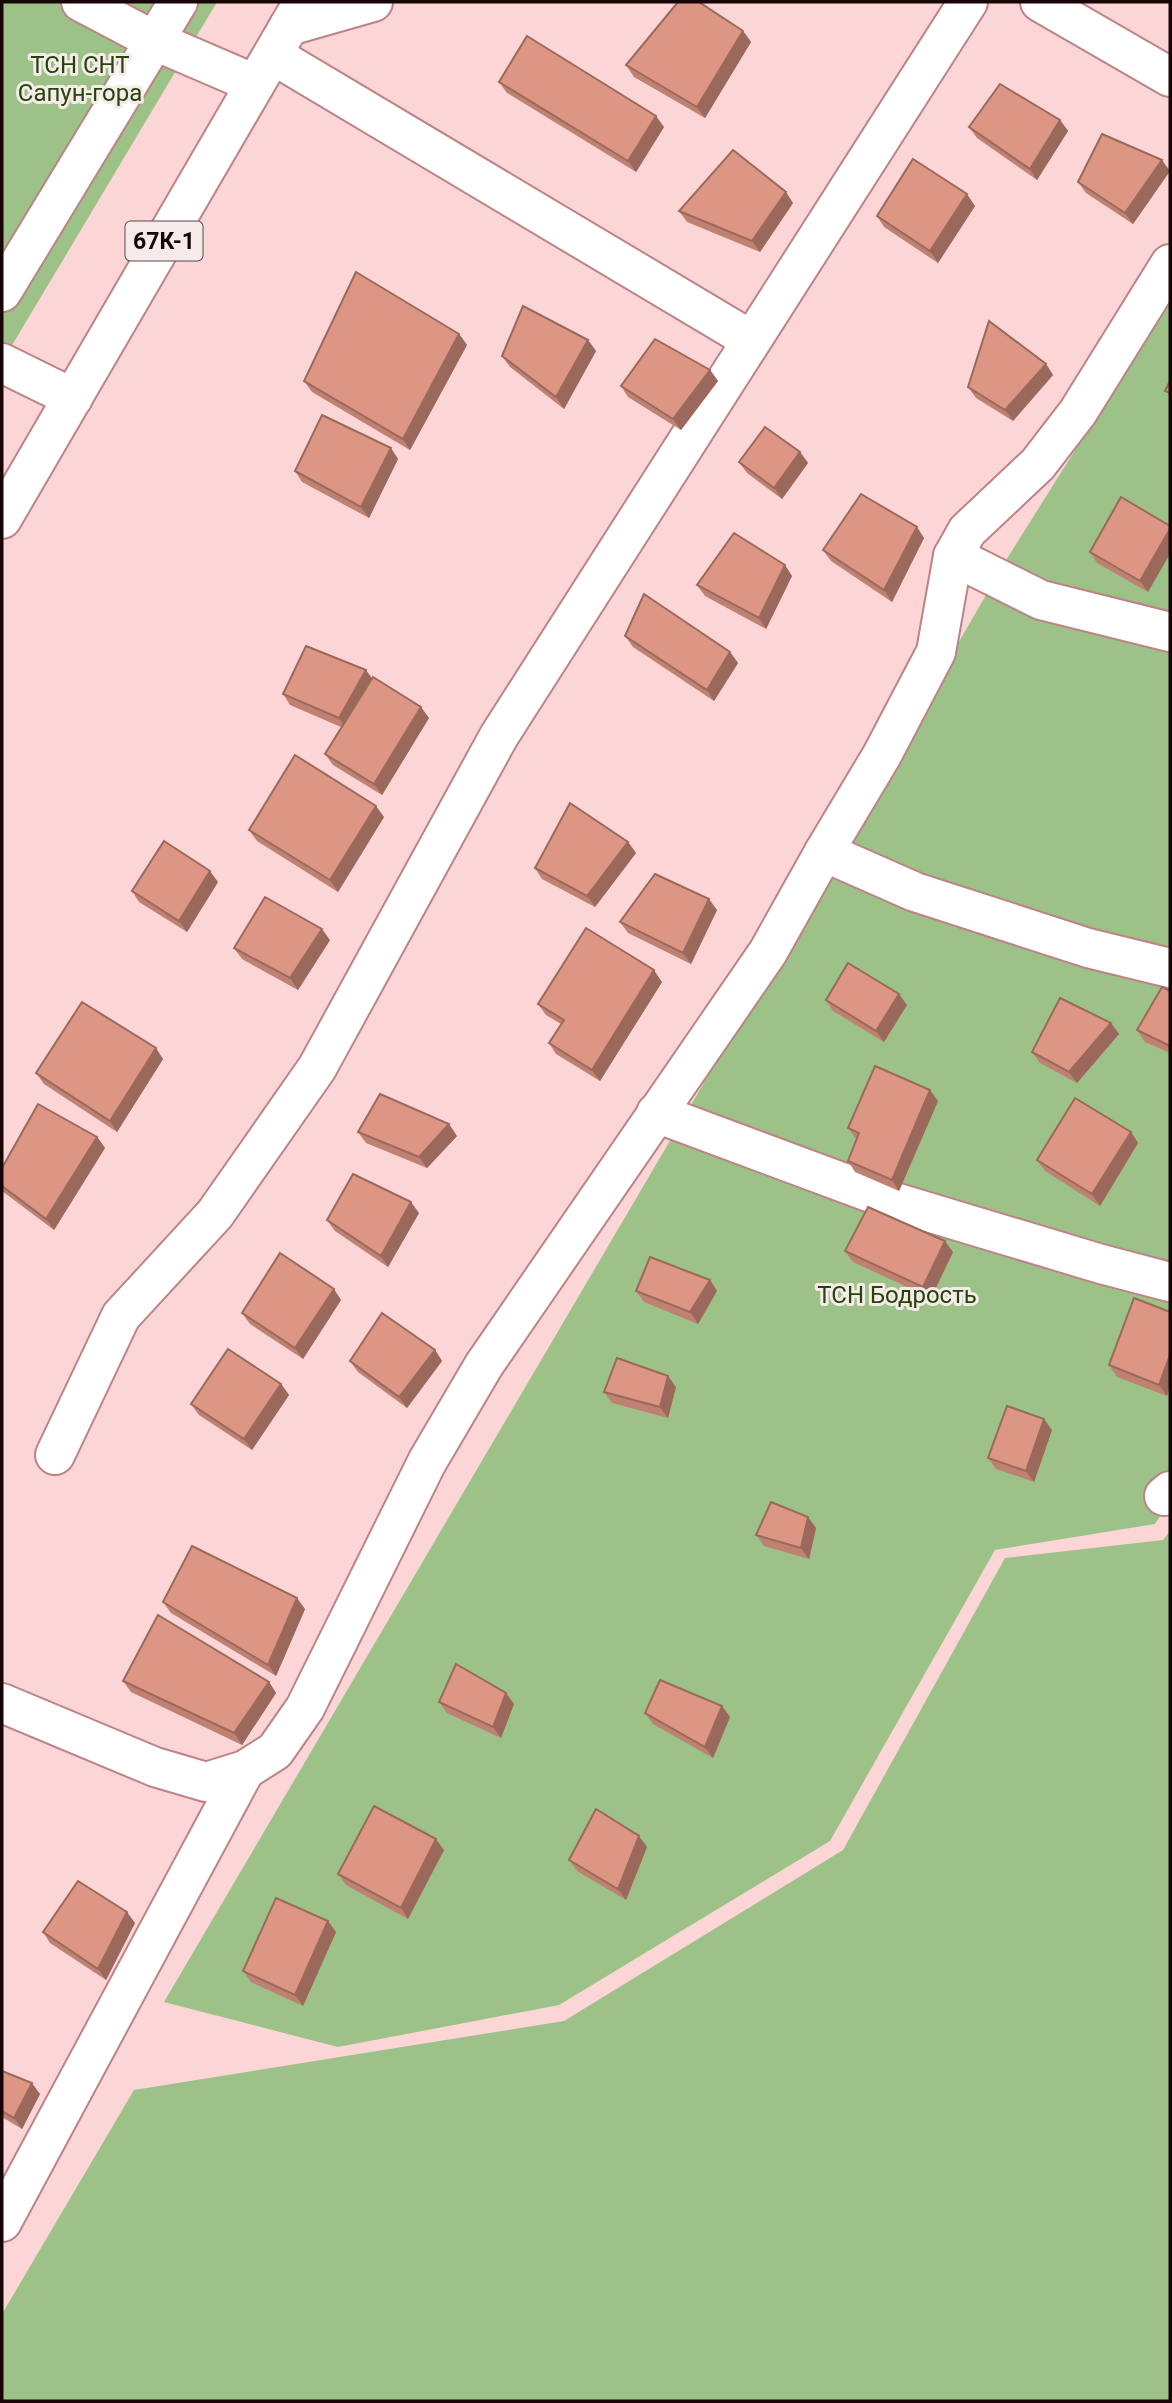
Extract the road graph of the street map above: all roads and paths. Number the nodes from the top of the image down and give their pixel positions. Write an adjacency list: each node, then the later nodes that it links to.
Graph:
1 (81, 2): 6 (street)
2 (178, 2): 6 (street)
3 (373, 2): 7 (street)
4 (968, 2): 11 (street)
5 (1040, 2): 8 (street)
6 (155, 41): 7 (street); 10 (street)
7 (280, 42): 11 (street); 13 (street, 67К-1)
8 (1170, 77)
9 (1170, 264): 15 (street)
10 (2, 292)
11 (751, 340): 21 (street)
12 (2, 363): 13 (street)
13 (73, 398): 14 (street, 67К-1)
14 (2, 519)
15 (953, 556): 16 (street); 17 (street)
16 (1170, 632)
17 (824, 852): 18 (street); 19 (street)
18 (1170, 968)
19 (656, 1113): 20 (street); 23 (street)
20 (1170, 1282)
21 (55, 1455)
22 (2, 1703): 23 (street)
23 (245, 1770): 24 (street)
24 (2, 2222)

